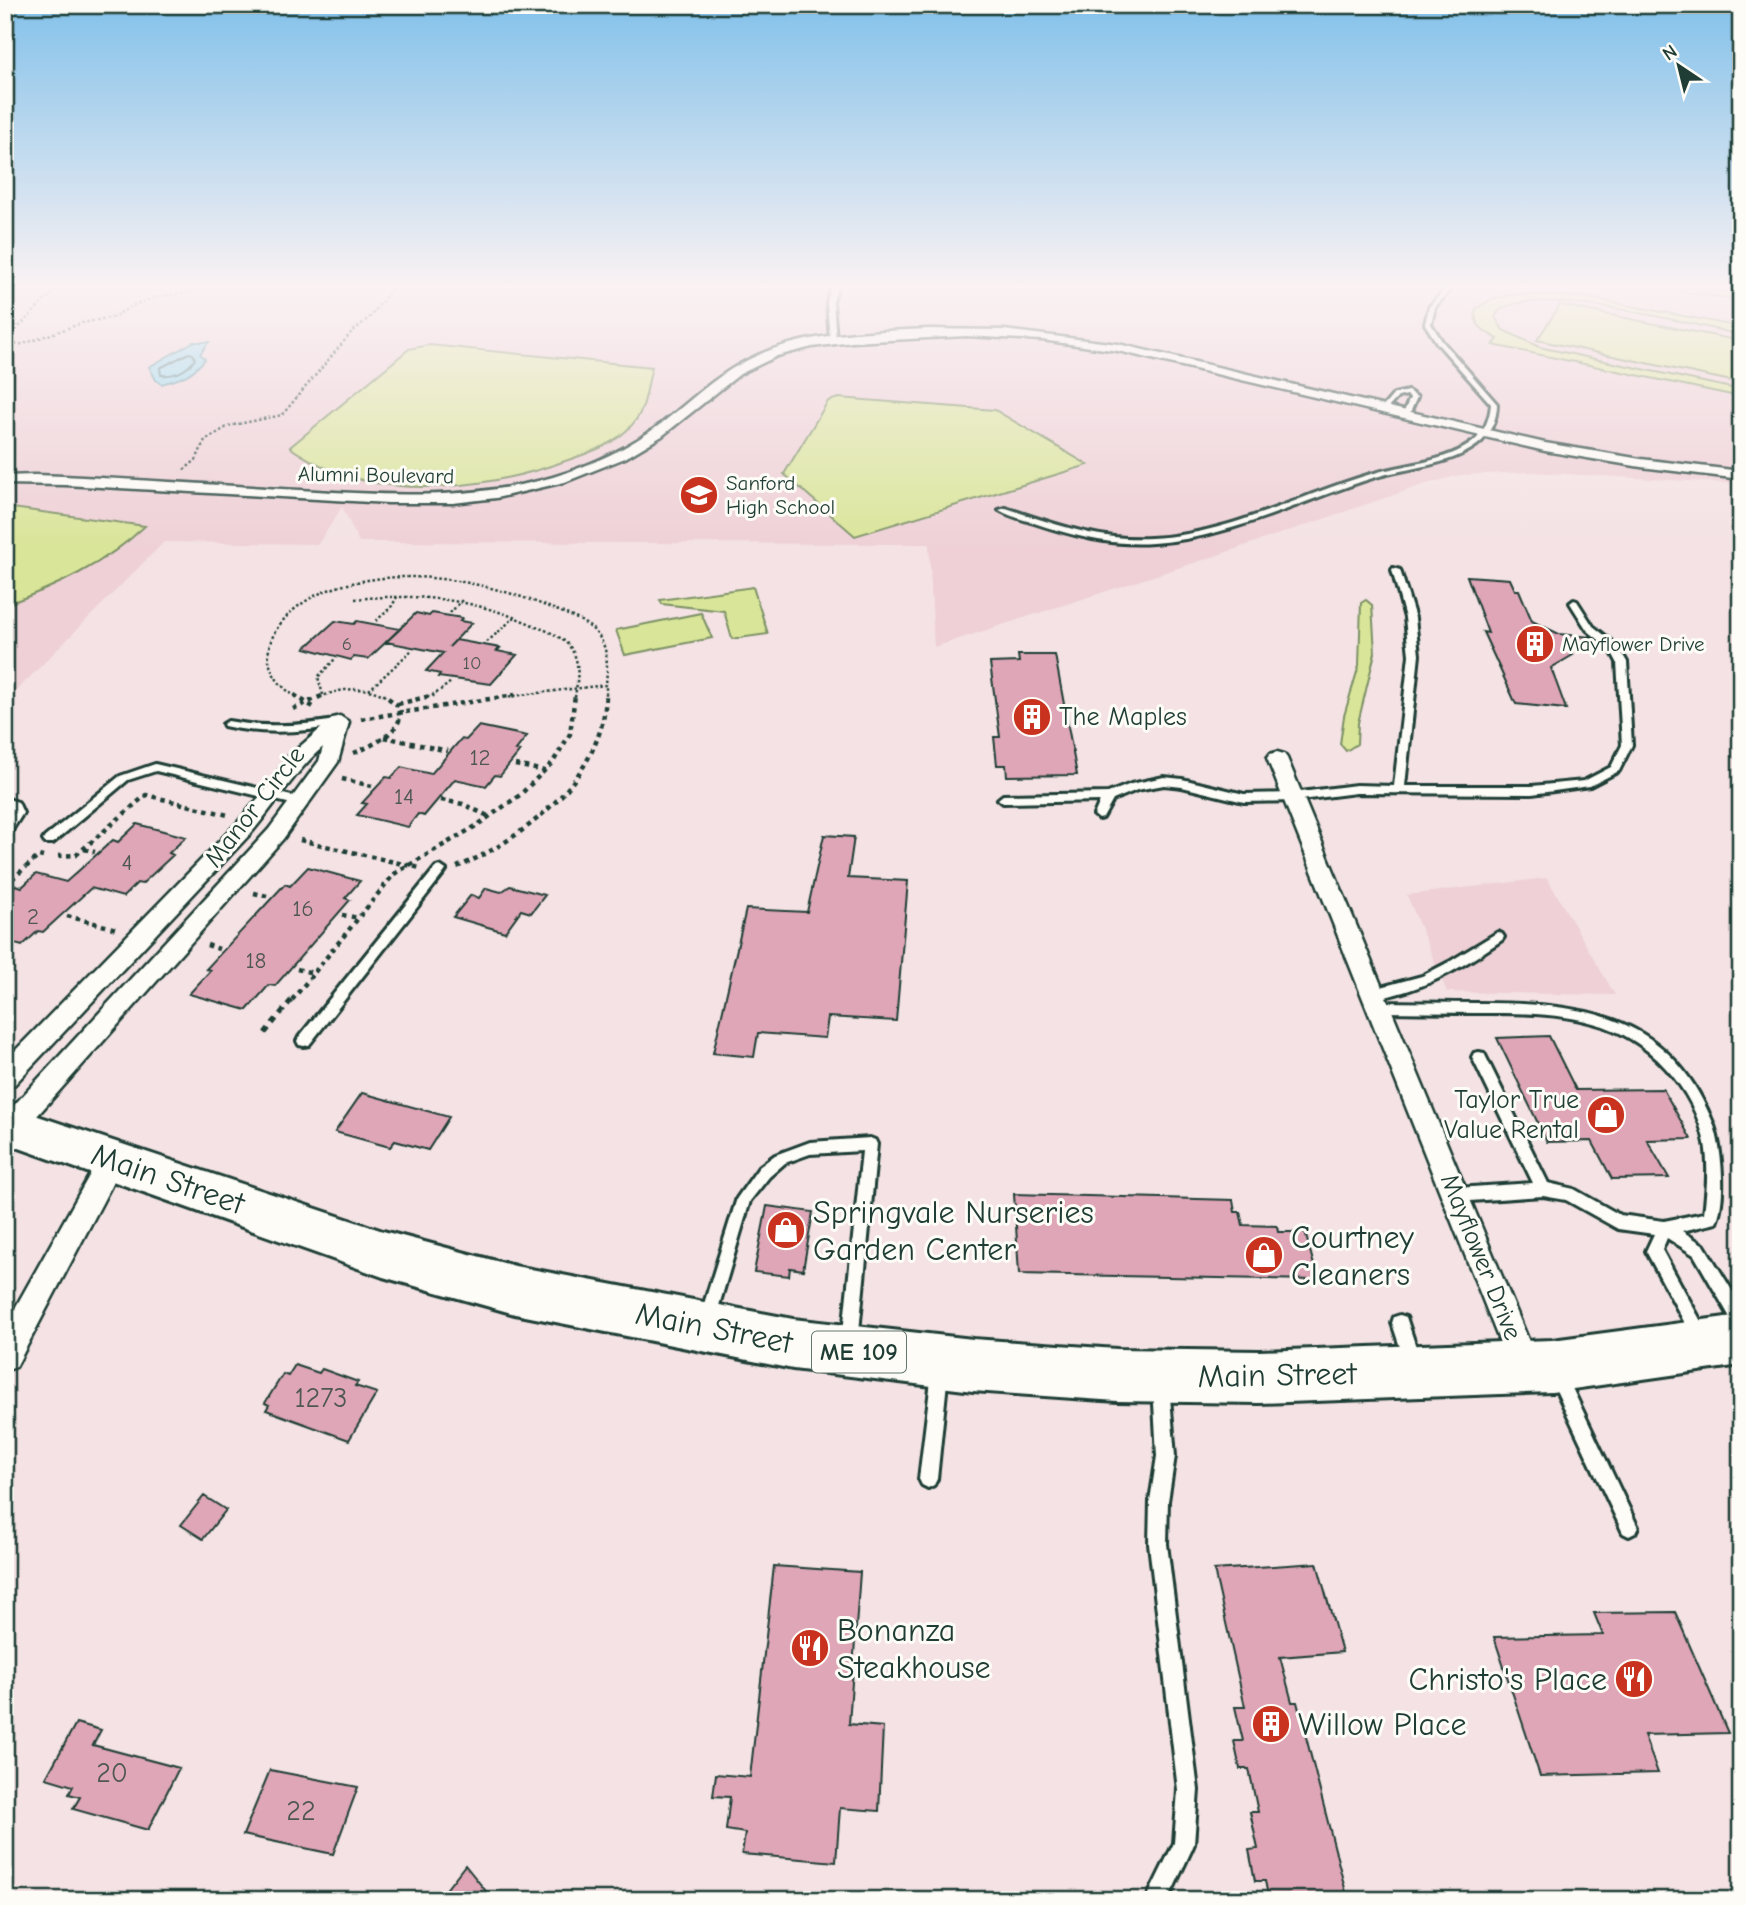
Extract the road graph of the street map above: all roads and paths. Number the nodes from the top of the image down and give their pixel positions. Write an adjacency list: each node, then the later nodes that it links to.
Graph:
1 (317, 373): 10 (path)
2 (735, 373): 10 (street, Alumni Boulevard)
3 (1232, 373): 5 (street, Alumni Boulevard)
4 (1467, 373): 7 (lane)
5 (1384, 409): 6 (street, Alumni Boulevard); 6 (lane)
6 (1406, 414): 7 (street, Alumni Boulevard)
7 (1485, 433): 8 (street, Alumni Boulevard); 11 (lane)
8 (1741, 475)
9 (5, 480): 10 (street, Alumni Boulevard)
10 (161, 487)
11 (1003, 510)
12 (1396, 570): 38 (lane)
13 (398, 595): 14 (path); 15 (path); 19 (path)
14 (355, 599)
15 (463, 599): 17 (path); 18 (path)
16 (1574, 603): 38 (lane)
17 (450, 613)
18 (516, 616): 20 (path); 25 (path)
19 (376, 621)
20 (487, 642)
21 (412, 650): 26 (path)
22 (335, 659): 27 (path)
23 (451, 682): 28 (path)
24 (606, 685): 25 (path); 29 (path); 55 (path)
25 (575, 688): 29 (path); 35 (path)
26 (369, 690)
27 (323, 695)
28 (398, 704)
29 (340, 722): 30 (lane); 39 (street, Manor Circle); 45 (street, Manor Circle)
30 (228, 724)
31 (384, 737): 32 (path)
32 (448, 751)
33 (1277, 758): 41 (street, Mayflower Drive)
34 (514, 765): 35 (path)
35 (545, 771): 48 (path)
36 (331, 777): 37 (path)
37 (372, 786)
38 (1399, 788): 41 (lane)
39 (272, 796): 45 (lane); 51 (lane); 68 (street, Manor Circle)
40 (1109, 797): 41 (lane); 42 (lane); 46 (lane)
41 (1293, 797): 64 (street, Mayflower Drive)
42 (1003, 799)
43 (441, 800): 48 (path)
44 (5, 802): 49 (lane)
45 (300, 802): 50 (street, Manor Circle)
46 (1099, 815)
47 (237, 817): 52 (path)
48 (490, 817): 54 (path)
49 (5, 832)
50 (276, 834): 54 (path); 69 (street, Manor Circle)
51 (49, 840)
52 (84, 849): 53 (path); 56 (path)
53 (95, 852)
54 (407, 865): 55 (path); 59 (path)
55 (440, 870): 66 (lane)
56 (5, 885)
57 (342, 915): 59 (path)
58 (67, 916): 60 (path)
59 (359, 918): 63 (path)
60 (118, 929)
61 (1498, 937): 64 (lane)
62 (297, 969): 63 (path)
63 (313, 973): 65 (path)
64 (1377, 1001): 72 (street, Mayflower Drive); 73 (lane)
65 (265, 1033)
66 (304, 1041)
67 (1479, 1057): 71 (lane)
68 (5, 1078)
69 (8, 1125): 70 (highway, Main Street / ME 109)
70 (112, 1159): 75 (highway, Main Street / ME 109); 78 (street)
71 (1542, 1189): 72 (lane); 73 (lane)
72 (1456, 1195): 80 (street, Mayflower Drive)
73 (1664, 1228): 76 (lane); 76 (lane)
74 (1400, 1323): 81 (lane)
75 (705, 1327): 77 (highway, Main Street / ME 109); 77 (lane)
76 (1729, 1335): 80 (highway, Main Street / ME 109)
77 (849, 1350): 79 (highway, Main Street / ME 109)
78 (5, 1356)
79 (941, 1361): 82 (highway, Main Street / ME 109); 83 (lane)
80 (1539, 1367): 81 (highway, Main Street / ME 109); 84 (lane)
81 (1417, 1373): 82 (highway, Main Street / ME 109)
82 (1160, 1376): 85 (lane)
83 (928, 1479)
84 (1629, 1527)
85 (1157, 1900)

